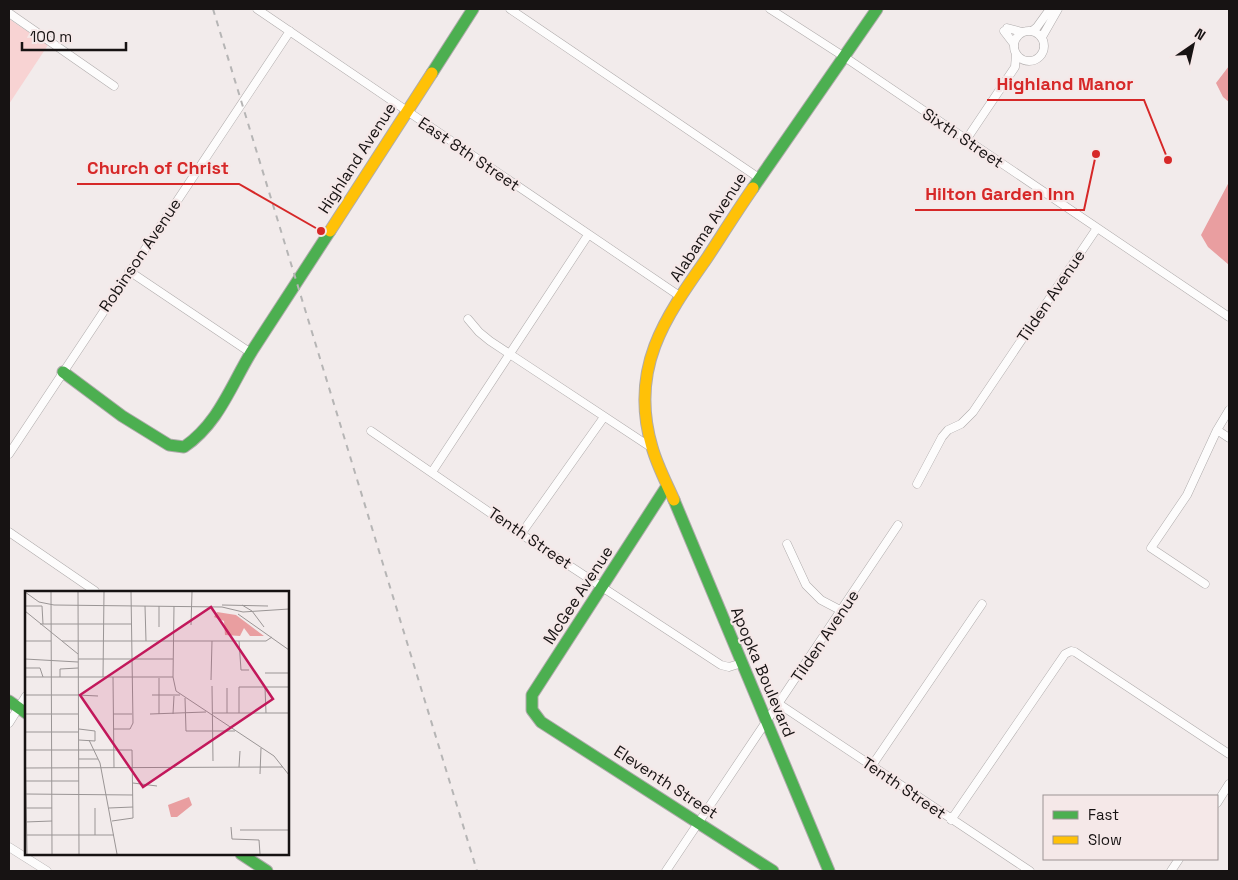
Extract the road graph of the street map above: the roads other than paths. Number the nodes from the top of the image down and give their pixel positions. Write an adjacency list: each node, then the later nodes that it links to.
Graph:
1 (257, 9): 9 (street, East 8th Street)
2 (473, 9): 19 (street, Highland Avenue)
3 (510, 9): 21 (street)
4 (770, 9): 15 (street, Sixth Street)
5 (877, 9): 15 (street, Alabama Avenue)
6 (1050, 9): 10 (street)
7 (1058, 9): 12 (street)
8 (9, 13): 18 (street)
9 (290, 31): 19 (street, East 8th Street); 24 (street, Robinson Avenue)
10 (1032, 31): 11 (street); 12 (street)
11 (1022, 32): 13 (street); 13 (street)
12 (1042, 37): 16 (street)
13 (1014, 44): 14 (street)
14 (1016, 54): 16 (street); 17 (street)
15 (843, 56): 20 (street, Sixth Street); 21 (street, Alabama Avenue)
16 (1029, 61): 17 (street)
17 (1015, 68): 20 (street)
18 (114, 86)
19 (407, 112): 23 (street, East 8th Street); 28 (street, Highland Avenue)
20 (966, 140): 22 (street, Sixth Street)
21 (759, 178): 25 (street, Alabama Avenue)
22 (1097, 228): 26 (street, Sixth Street); 39 (street, Tilden Avenue)
23 (588, 235): 25 (street, East 8th Street); 29 (street)
24 (129, 271): 28 (street); 30 (street, Robinson Avenue)
25 (681, 297): 36 (street, Alabama Avenue)
26 (1229, 317)
27 (468, 319): 29 (street)
28 (250, 353): 30 (street, Highland Avenue)
29 (510, 354): 32 (street); 38 (street)
30 (62, 372): 37 (street, Robinson Avenue)
31 (1229, 410): 33 (street)
32 (604, 417): 36 (street); 43 (street)
33 (1217, 430): 35 (street); 45 (street)
34 (371, 431): 38 (street, Tenth Street)
35 (1229, 438)
36 (652, 448): 40 (street, Alabama Avenue)
37 (9, 454)
38 (432, 472): 43 (street, Tenth Street)
39 (917, 484)
40 (667, 486): 46 (street, McGee Avenue); 50 (street, Apopka Boulevard)
41 (898, 525): 49 (street, Tilden Avenue)
42 (9, 532): 47 (street)
43 (521, 534): 46 (street, Tenth Street)
44 (787, 544): 49 (street)
45 (1205, 584)
46 (603, 586): 50 (street, Tenth Street); 54 (street, McGee Avenue)
47 (94, 591)
48 (982, 604): 57 (street)
49 (842, 611): 51 (street, Tilden Avenue)
50 (742, 663): 53 (street, Apopka Boulevard)
51 (779, 704): 53 (street, Tilden Avenue); 57 (street, Tenth Street)
52 (18, 707): 55 (street)
53 (766, 721): 61 (street, Tilden Avenue); 69 (street, Apopka Boulevard)
54 (541, 722): 61 (street, Eleventh Street)
55 (9, 723)
56 (1229, 754): 60 (street)
57 (871, 767): 60 (street, Tenth Street)
58 (1229, 784): 59 (street)
59 (1218, 801)
60 (951, 820): 70 (street, Tenth Street)
61 (699, 822): 67 (street, Tilden Avenue); 68 (street, Eleventh Street)
62 (9, 847): 65 (street)
63 (243, 855): 66 (street)
64 (1178, 860): 71 (street)
65 (47, 871)
66 (267, 871)
67 (666, 871)
68 (773, 871)
69 (829, 871)
70 (1030, 871)
71 (1171, 871)

